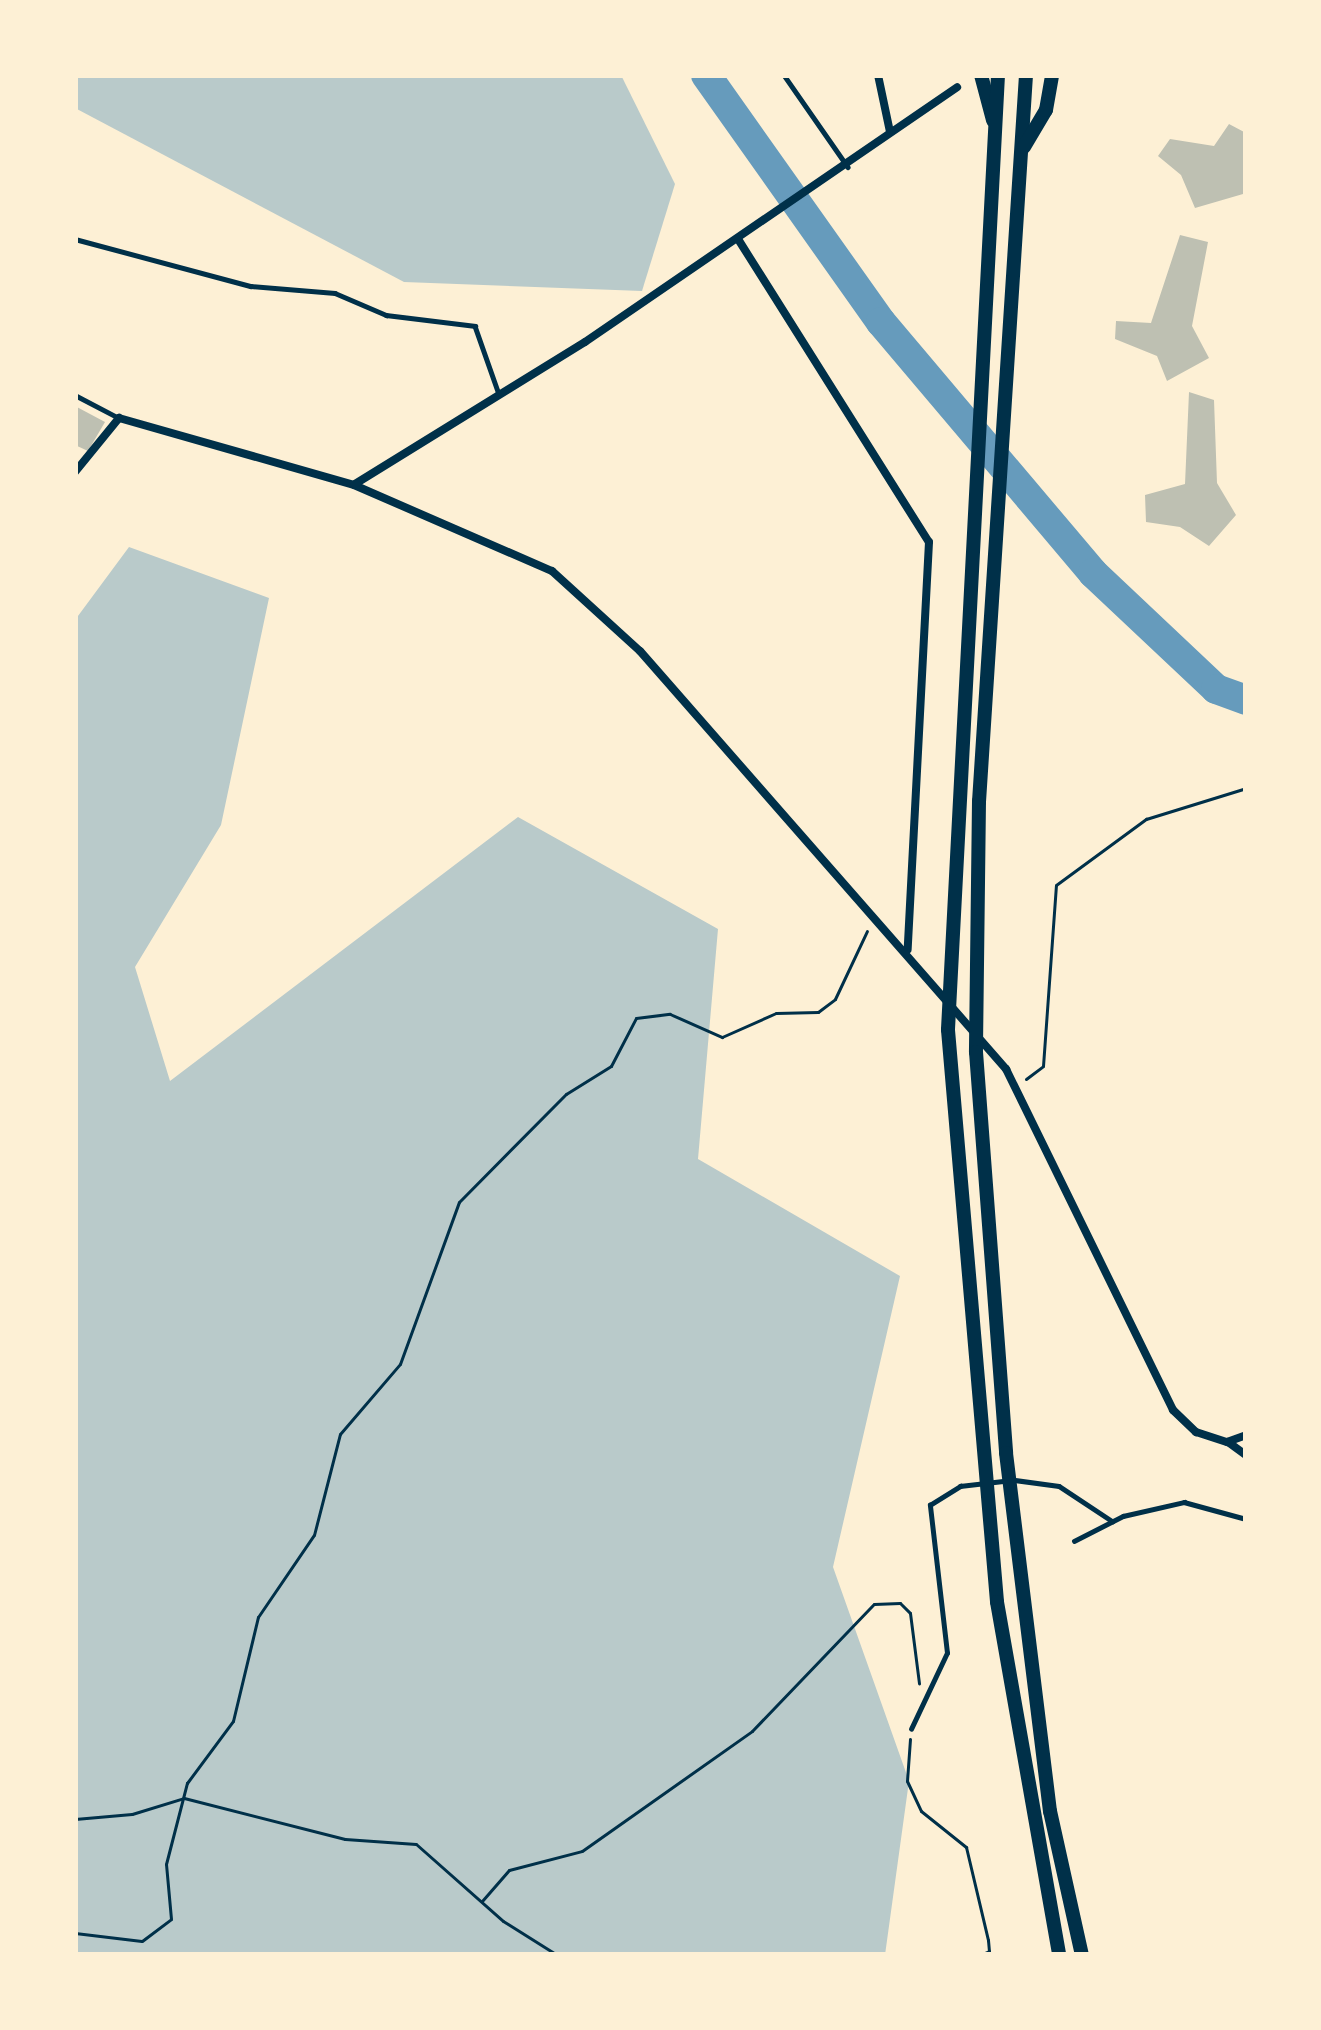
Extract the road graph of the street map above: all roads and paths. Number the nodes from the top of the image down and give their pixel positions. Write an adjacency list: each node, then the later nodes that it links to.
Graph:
1 (784, 75): 11 (lane)
2 (878, 75): 9 (street)
3 (981, 75): 8 (highway)
4 (998, 75): 8 (highway)
5 (1031, 75): 10 (highway)
6 (1052, 75): 10 (highway)
7 (957, 87): 9 (street)
8 (995, 125): 38 (highway)
9 (890, 133): 11 (street)
10 (1021, 152): 39 (highway)
11 (845, 169): 13 (street)
12 (75, 239): 15 (lane)
13 (738, 239): 15 (street); 21 (street)
14 (75, 395): 16 (lane)
15 (499, 395): 18 (street)
16 (119, 418): 17 (street); 18 (street)
17 (75, 472)
18 (354, 484): 20 (street)
19 (1246, 788): 22 (path)
20 (881, 921): 21 (street); 31 (path)
21 (908, 950): 22 (street)
22 (1015, 1088): 24 (street)
23 (1246, 1435): 24 (street)
24 (1227, 1442): 25 (street)
25 (1246, 1455)
26 (1246, 1519): 27 (lane)
27 (1112, 1521): 28 (lane); 29 (lane)
28 (1074, 1541)
29 (919, 1715): 30 (lane); 33 (path)
30 (911, 1729): 35 (path)
31 (184, 1798): 32 (path); 33 (path); 34 (path)
32 (75, 1819)
33 (482, 1901): 36 (path)
34 (75, 1933)
35 (990, 1953): 37 (path)
36 (557, 1955)
37 (980, 1955)
38 (1059, 1955)
39 (1082, 1955)

